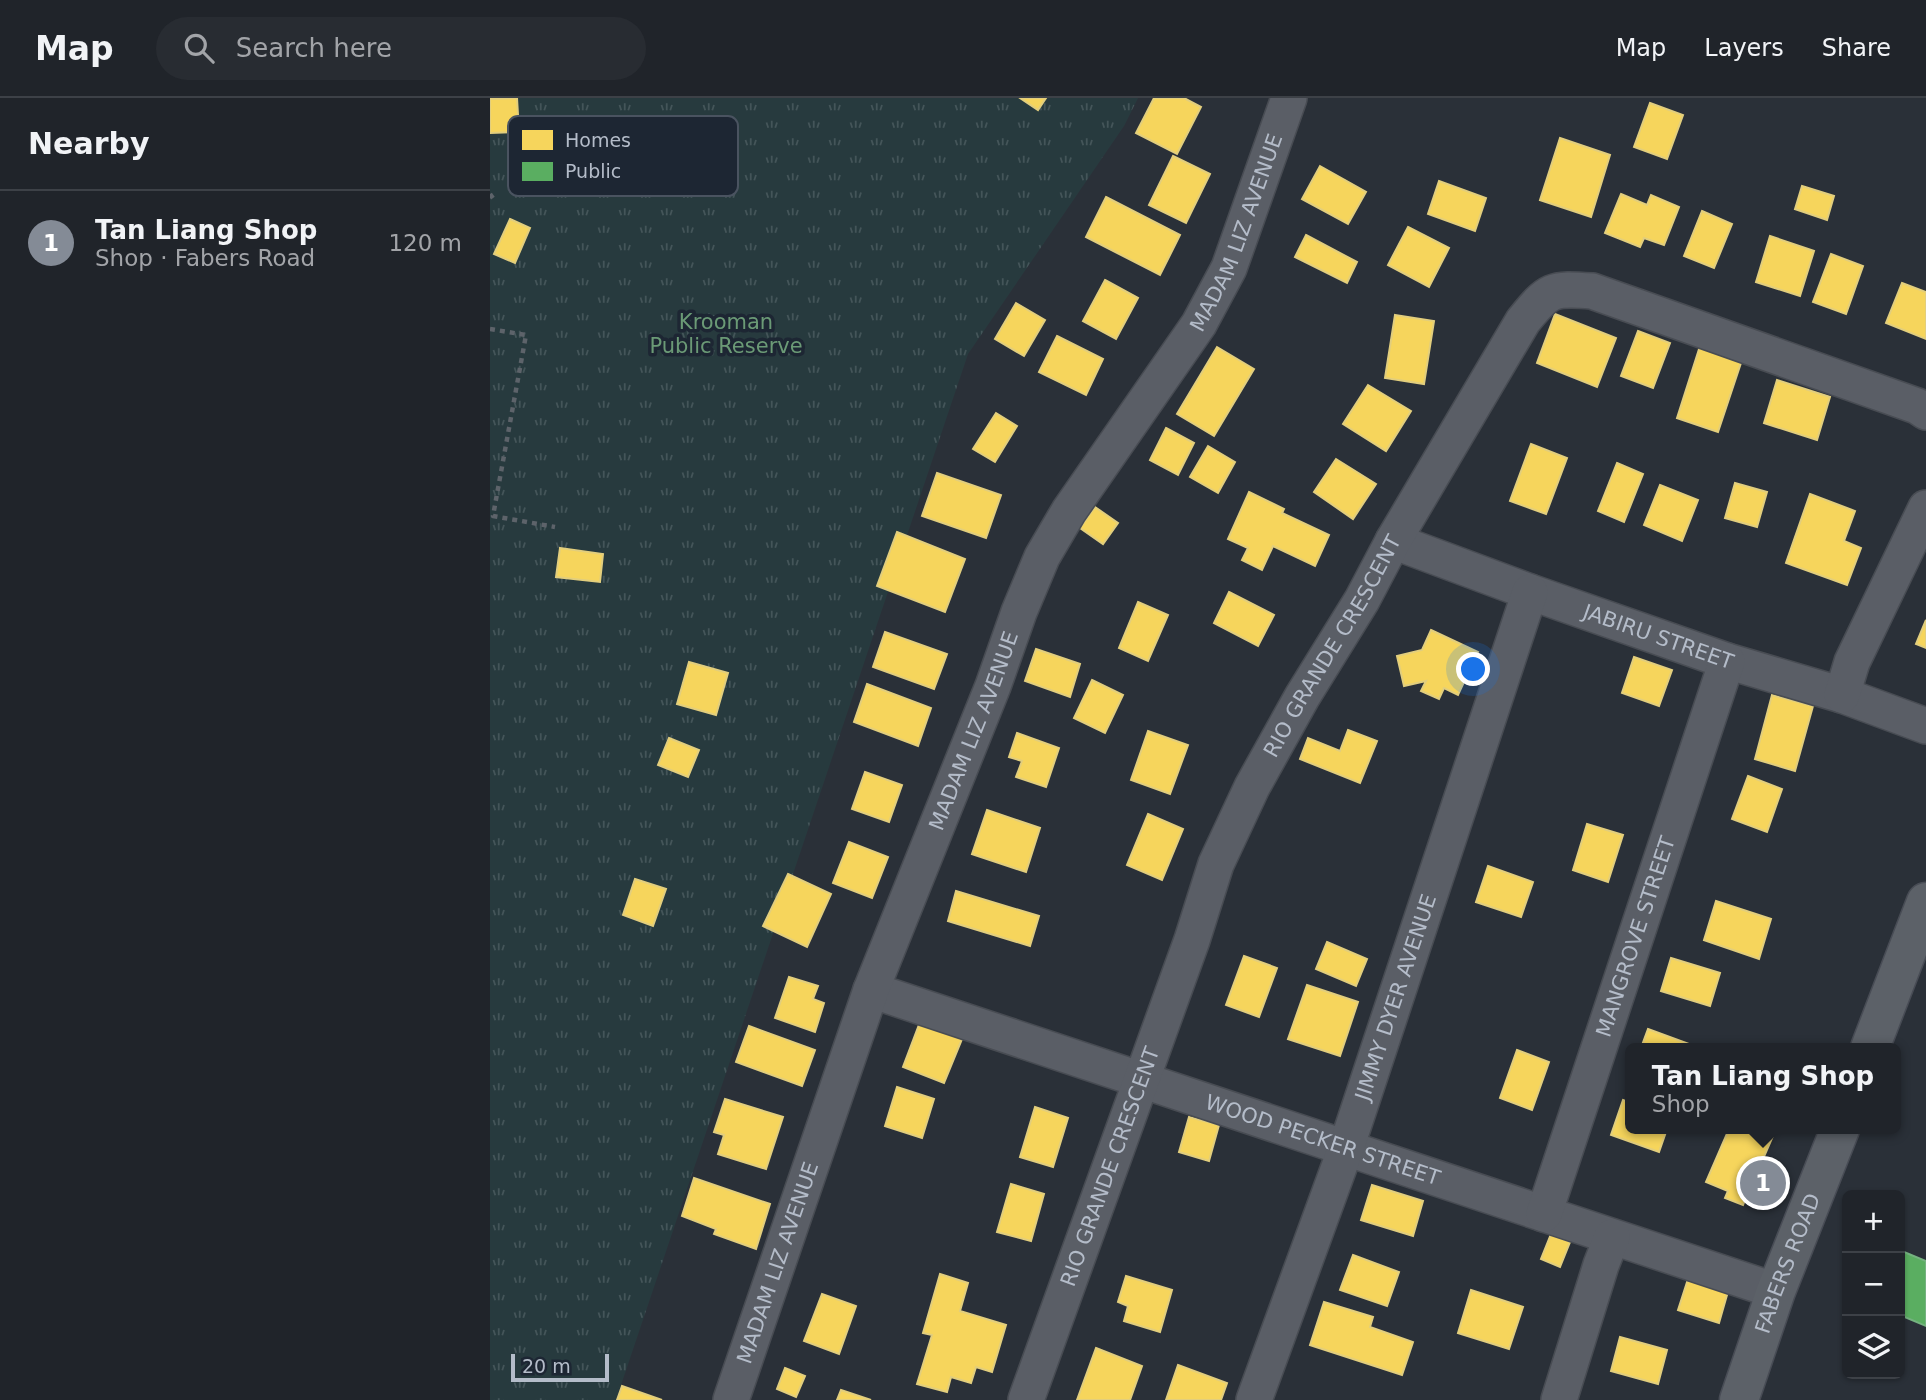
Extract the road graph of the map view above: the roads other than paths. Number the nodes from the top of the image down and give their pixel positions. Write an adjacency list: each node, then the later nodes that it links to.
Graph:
1 (1289, 98): 10 (street, MADAM LIZ AVENUE)
2 (1926, 412): 4 (street, RIO GRANDE CRESCENT)
3 (1926, 508): 7 (street)
4 (1393, 541): 5 (street, JABIRU STREET); 12 (street, RIO GRANDE CRESCENT)
5 (1530, 592): 6 (street, JABIRU STREET); 14 (street, JIMMY DYER AVENUE)
6 (1727, 661): 7 (street, JABIRU STREET); 15 (street, MANGROVE STREET)
7 (1842, 695): 8 (street, JABIRU STREET)
8 (1926, 726)
9 (1926, 902): 11 (main road)
10 (871, 990): 12 (street, WOOD PECKER STREET); 18 (street, MADAM LIZ AVENUE)
11 (1872, 1043)
12 (1141, 1080): 14 (street, WOOD PECKER STREET); 19 (street, RIO GRANDE CRESCENT)
13 (1838, 1134): 17 (main road, FABERS ROAD)
14 (1346, 1148): 15 (street, WOOD PECKER STREET); 20 (street, JIMMY DYER AVENUE)
15 (1544, 1214): 16 (street, WOOD PECKER STREET)
16 (1612, 1237): 17 (street, WOOD PECKER STREET); 21 (street)
17 (1776, 1291): 22 (main road, FABERS ROAD)
18 (731, 1400)
19 (1026, 1400)
20 (1254, 1400)
21 (1559, 1400)
22 (1740, 1400)

